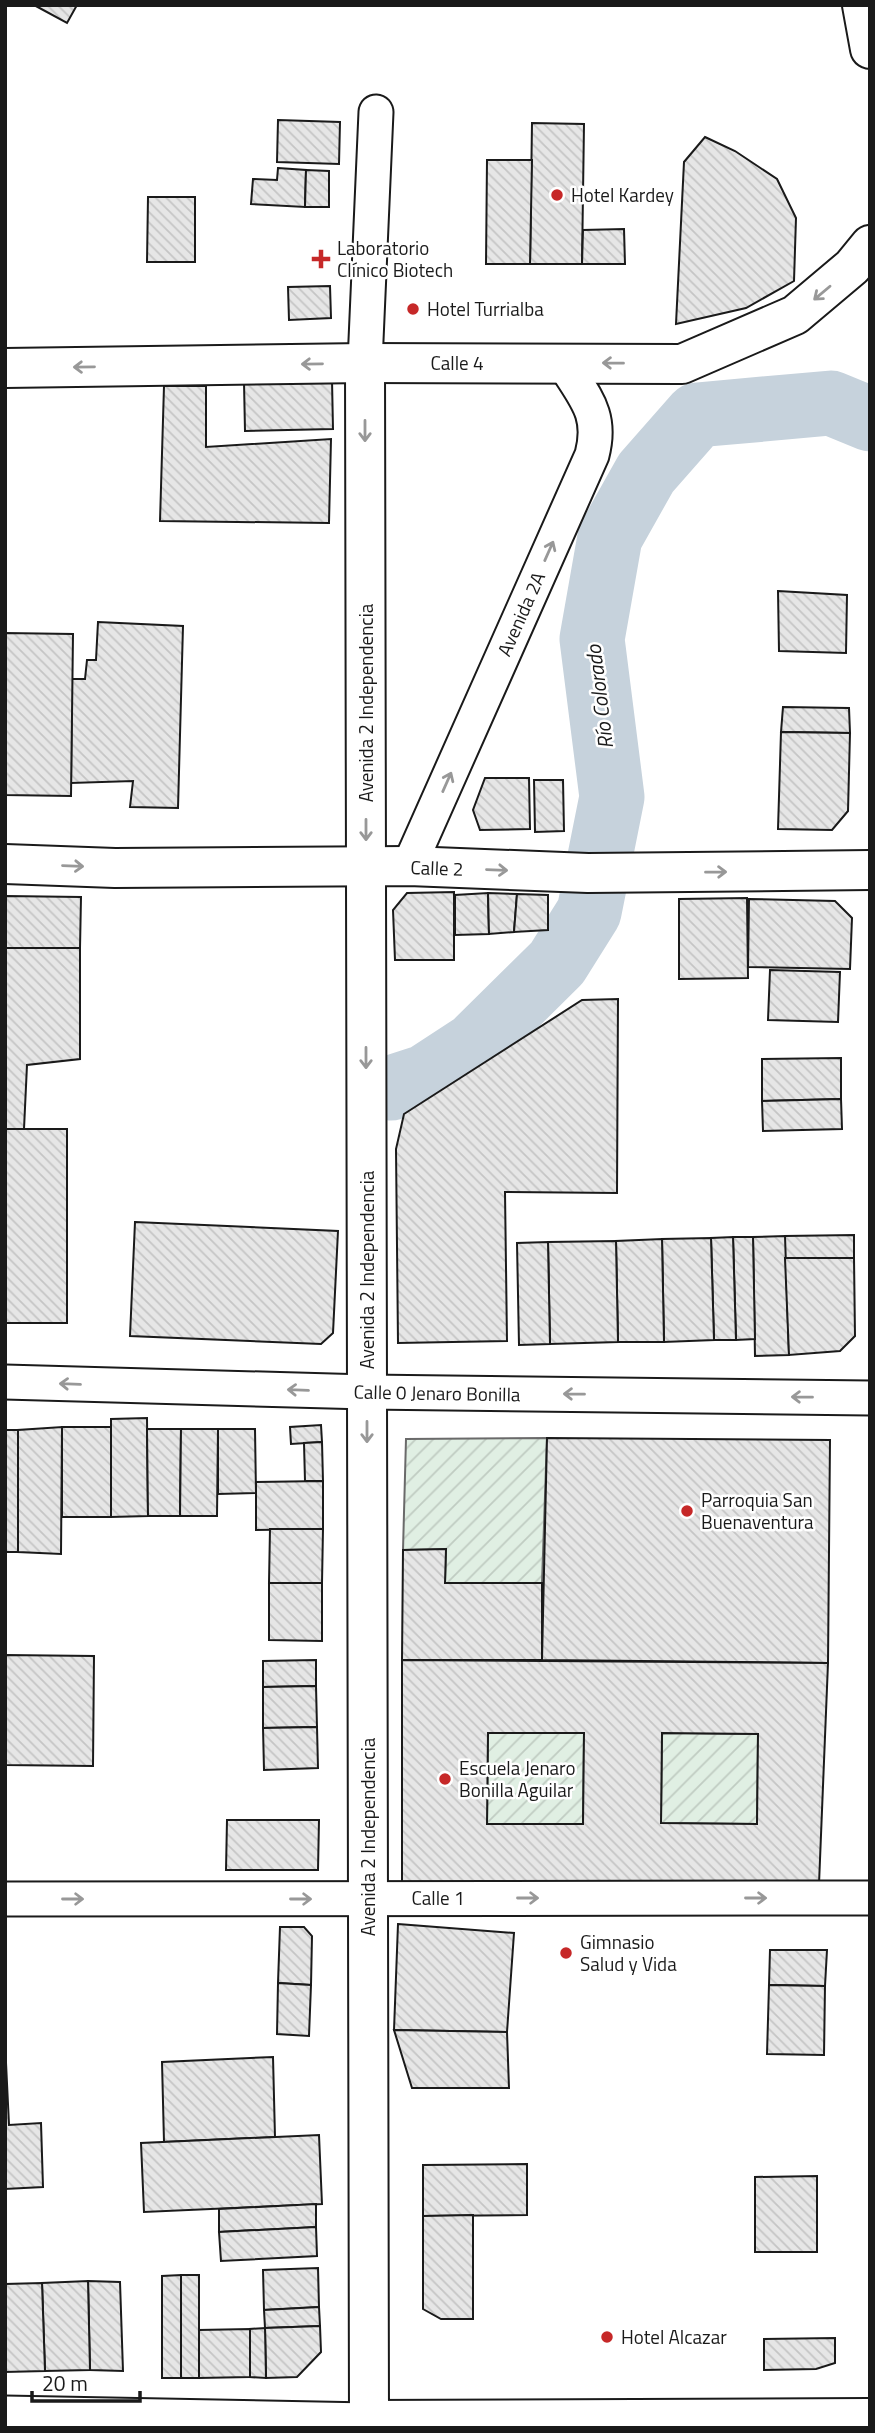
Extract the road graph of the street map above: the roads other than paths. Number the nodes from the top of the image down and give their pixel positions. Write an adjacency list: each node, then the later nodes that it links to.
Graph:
1 (862, 5): 2 (street)
2 (870, 49)
3 (376, 112): 6 (street, Avenida 2 Independencia)
4 (870, 245): 5 (street, Calle 4, one-way to 5)
5 (563, 362): 6 (street, Calle 4); 9 (street, Avenida 2A, one-way to 5)
6 (365, 363): 7 (street, Calle 4, one-way to 7); 10 (street, Avenida 2 Independencia, one-way to 10)
7 (5, 368)
8 (5, 864): 10 (street, Calle 2, one-way to 10)
9 (409, 866): 10 (street, Calle 2); 11 (street, Calle 2, one-way to 11)
10 (366, 868): 13 (street, Avenida 2 Independencia, one-way to 13)
11 (870, 870)
12 (5, 1382): 13 (street, Calle 0 Jenaro Bonilla, one-way to 12)
13 (367, 1392): 14 (street, Calle 0 Jenaro Bonilla, one-way to 13); 17 (street, Avenida 2 Independencia, one-way to 17)
14 (870, 1398)
15 (870, 1898): 17 (street, Calle 1, one-way to 15)
16 (5, 1899): 17 (street, Calle 1, one-way to 17)
17 (368, 1899): 20 (street, Avenida 2 Independencia)
18 (5, 2413): 20 (street)
19 (870, 2418): 20 (street)
20 (369, 2424)

